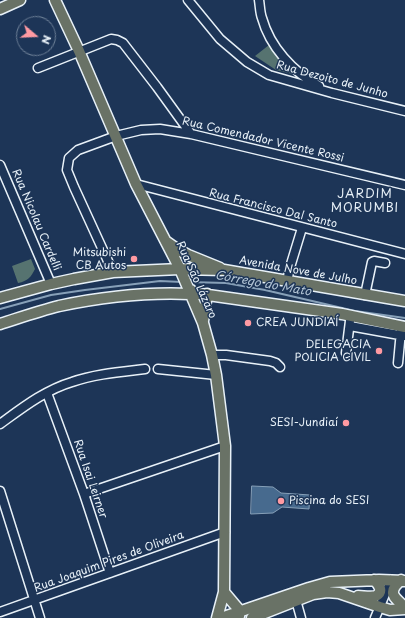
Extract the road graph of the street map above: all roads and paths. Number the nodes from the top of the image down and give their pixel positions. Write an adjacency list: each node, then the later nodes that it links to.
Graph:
1 (20, 0): 5 (main road)
2 (55, 0): 6 (main road, Rua São Lázaro)
3 (188, 0): 8 (street, Rua Dezoito de Junho)
4 (259, 0): 8 (street)
5 (0, 9)
6 (79, 51): 7 (street); 10 (street); 11 (main road, Rua São Lázaro)
7 (38, 68)
8 (332, 93): 9 (street, Rua Dezoito de Junho)
9 (405, 111)
10 (191, 134): 11 (street, Rua Comendador Vicente Rossi); 14 (street, Rua Comendador Vicente Rossi)
11 (116, 136): 13 (main road, Rua São Lázaro); 20 (street, Rua Comendador Vicente Rossi)
12 (0, 165): 23 (street, Rua Nicolau Cardelli)
13 (136, 184): 15 (street, Rua Francisco Dal Santo); 16 (main road, Rua São Lázaro)
14 (405, 185)
15 (302, 228): 17 (street, Rua Francisco Dal Santo); 22 (street)
16 (165, 240): 19 (main road); 21 (main road, Rua São Lázaro)
17 (405, 254)
18 (385, 263): 26 (street)
19 (224, 270): 21 (main road, Avenida Nove de Julho); 22 (main road, Avenida Nove de Julho)
20 (113, 272): 21 (main road, Avenida Nove de Julho); 23 (main road, Avenida Nove de Julho)
21 (184, 273): 24 (main road, Rua São Lázaro)
22 (287, 281): 26 (main road, Avenida Nove de Julho)
23 (51, 284): 27 (main road, Avenida Nove de Julho)
24 (190, 290): 25 (main road); 30 (main road, Rua São Lázaro); 31 (main road)
25 (207, 294): 29 (main road); 30 (main road)
26 (365, 295): 28 (main road, Avenida Nove de Julho)
27 (0, 298)
28 (405, 301)
29 (350, 321): 32 (main road); 33 (street)
30 (203, 323): 34 (main road, Rua São Lázaro)
31 (0, 324)
32 (403, 331): 35 (street)
33 (346, 353)
34 (212, 355): 36 (street); 39 (main road, Rua São Lázaro)
35 (398, 363)
36 (280, 367)
37 (145, 369): 40 (street)
38 (158, 369): 39 (street)
39 (216, 375): 42 (main road, Rua São Lázaro)
40 (47, 393): 41 (street); 44 (street, Rua Isai Leirner)
41 (0, 424)
42 (225, 446): 44 (street); 45 (main road, Rua São Lázaro)
43 (0, 491): 51 (street)
44 (84, 494): 46 (street, Rua Isai Leirner)
45 (225, 532): 46 (street, Rua Joaquim Pires de Oliveira); 49 (main road, Rua São Lázaro)
46 (110, 573): 51 (street, Rua Joaquim Pires de Oliveira)
47 (374, 580): 48 (main road); 50 (main road); 57 (main road)
48 (399, 580): 53 (street); 54 (main road)
49 (224, 592): 57 (main road); 59 (main road, Rua São Lázaro)
50 (348, 595): 52 (main road); 53 (main road)
51 (34, 600): 56 (street, Rua Joaquim Pires de Oliveira); 58 (street)
52 (296, 600): 61 (main road); 62 (street)
53 (380, 608): 55 (main road); 63 (street)
54 (405, 608): 55 (main road)
55 (390, 610): 64 (main road)
56 (0, 612)
57 (239, 615): 60 (main road)
58 (40, 618)
59 (217, 618)
60 (222, 618)
61 (252, 618)
62 (301, 618)
63 (375, 618)
64 (400, 618)

